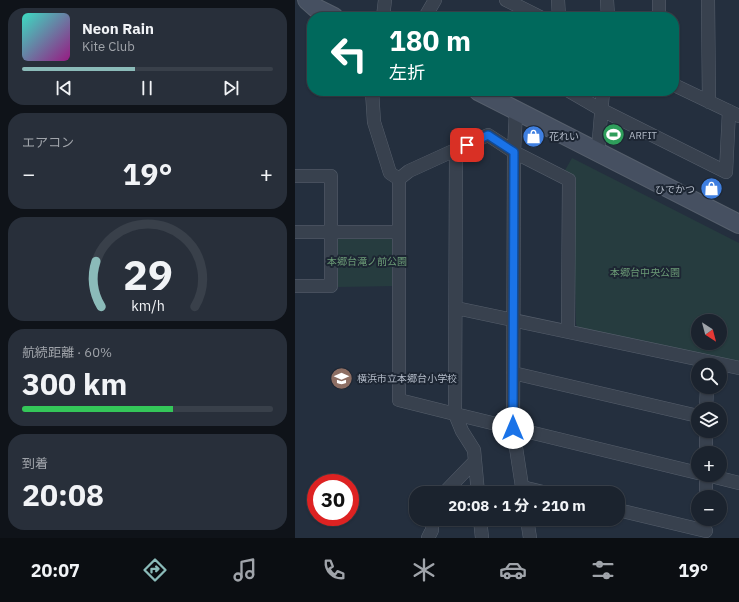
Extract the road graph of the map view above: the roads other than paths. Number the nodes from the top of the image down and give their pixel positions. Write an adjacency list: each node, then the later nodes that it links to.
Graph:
1 (307, 0): 9 (street)
2 (385, 0): 10 (street)
3 (435, 0): 11 (street)
4 (508, 0): 12 (street)
5 (557, 0): 13 (street)
6 (607, 0): 14 (street)
7 (659, 0): 15 (street)
8 (708, 0): 21 (street)
9 (324, 12)
10 (384, 12)
11 (428, 12)
12 (531, 12)
13 (558, 12)
14 (608, 12)
15 (659, 12)
16 (679, 87): 21 (street)
17 (372, 96): 29 (street)
18 (488, 96): 23 (street)
19 (578, 96): 22 (street)
20 (602, 96): 22 (street)
21 (709, 102): 24 (street)
22 (600, 109): 24 (street); 26 (street)
23 (516, 110): 26 (street); 27 (street)
24 (734, 114)
25 (456, 150): 27 (street); 29 (street); 35 (street)
26 (597, 151): 30 (street)
27 (514, 152): 36 (street); 37 (street)
28 (295, 176): 32 (street)
29 (399, 179): 33 (street)
30 (739, 224)
31 (295, 232): 32 (street)
32 (332, 232): 33 (street); 34 (street)
33 (399, 232): 42 (street)
34 (295, 286)
35 (456, 308): 36 (street); 42 (street)
36 (513, 320): 37 (street); 41 (street)
37 (568, 331): 38 (street)
38 (691, 360)
39 (727, 366): 40 (street)
40 (739, 368)
41 (513, 373): 43 (street); 44 (street)
42 (455, 414): 44 (street); 45 (street)
43 (691, 414)
44 (513, 428): 46 (street); 51 (street)
45 (475, 461): 49 (street); 50 (street)
46 (691, 471)
47 (727, 479): 48 (street)
48 (739, 482)
49 (451, 486)
50 (477, 486)
51 (522, 486)
52 (625, 512): 56 (street)
53 (432, 526): 57 (street)
54 (481, 526): 58 (street)
55 (528, 526): 59 (street)
56 (706, 529)
57 (428, 538)
58 (482, 538)
59 (530, 538)

